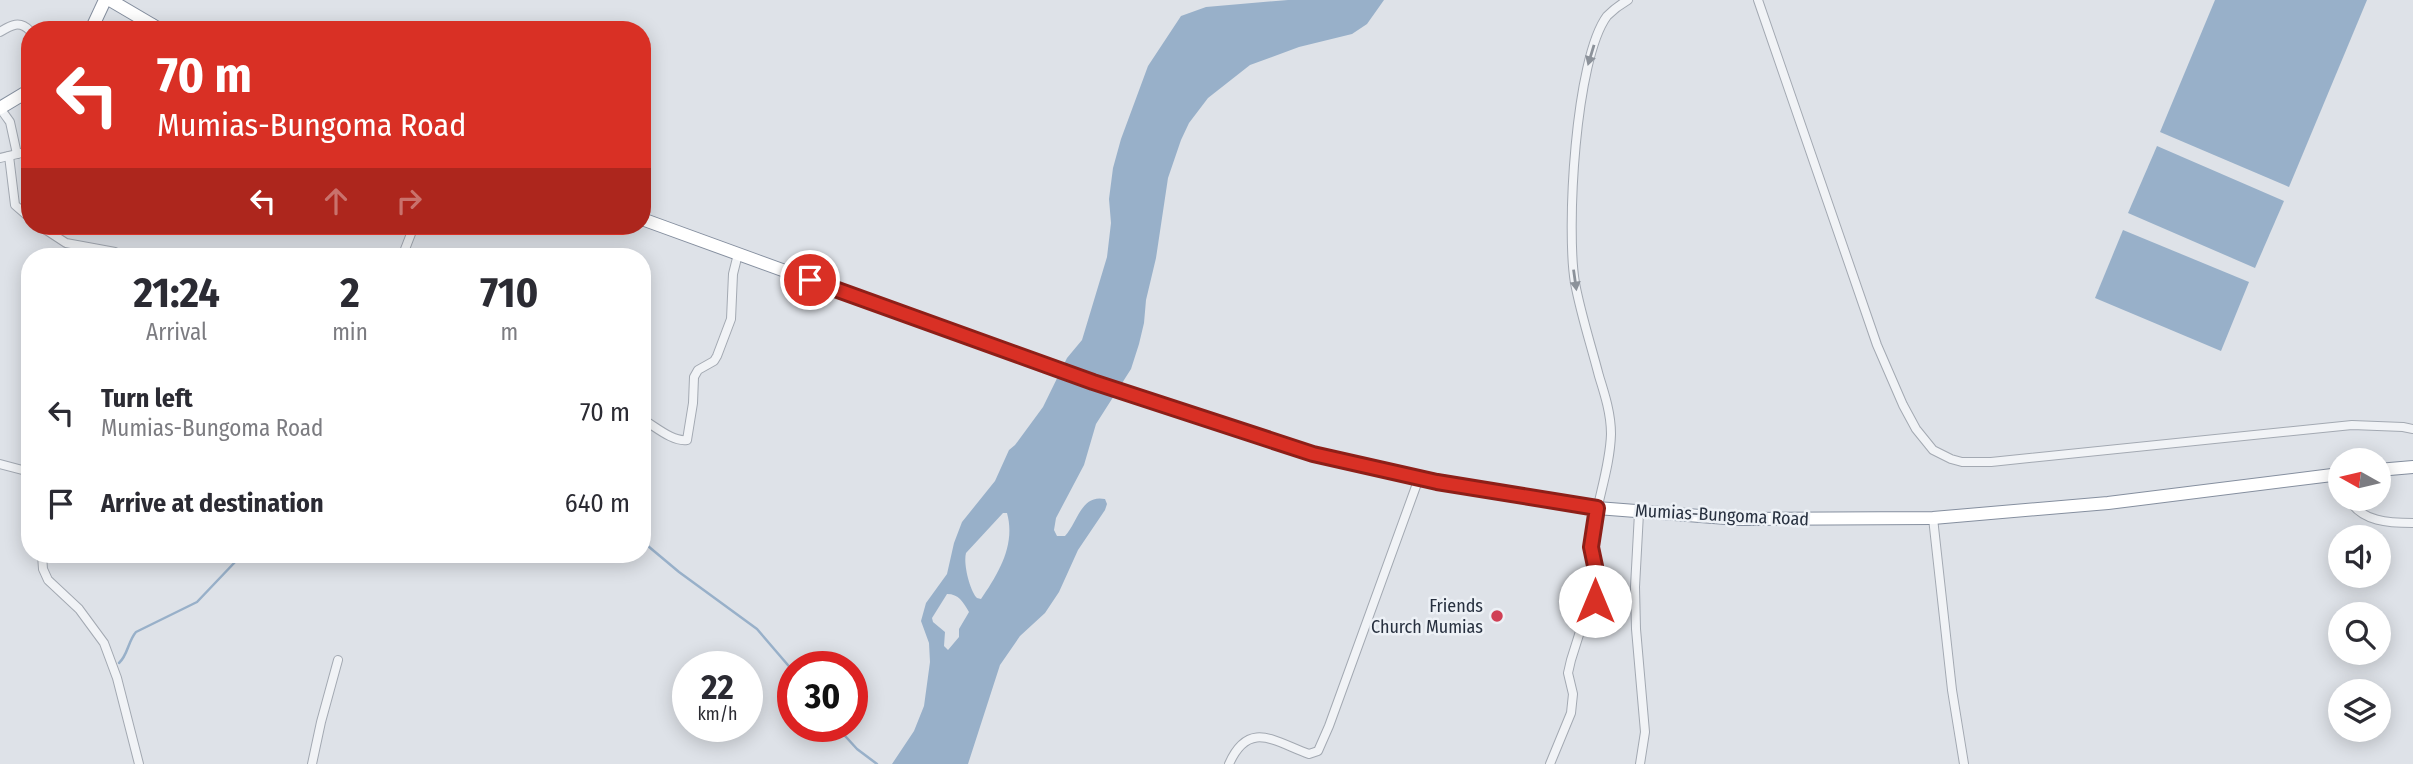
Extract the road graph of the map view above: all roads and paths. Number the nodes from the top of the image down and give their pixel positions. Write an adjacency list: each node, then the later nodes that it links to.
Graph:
1 (1628, 0): 25 (street, one-way to 25)
2 (1758, 0): 18 (street)
3 (112, 2): 4 (highway); 5 (highway); 6 (highway)
4 (98, 21)
5 (109, 21)
6 (145, 21)
7 (21, 25): 8 (street)
8 (0, 32)
9 (21, 95): 10 (highway)
10 (0, 108): 11 (street)
11 (9, 156): 12 (street)
12 (21, 210)
13 (651, 222): 16 (highway, Mumias-Bungoma Road)
14 (54, 235): 15 (street)
15 (93, 248)
16 (738, 254): 17 (street); 24 (highway, Mumias-Bungoma Road)
17 (651, 424)
18 (2413, 429)
19 (0, 464): 22 (street)
20 (2413, 467): 21 (highway)
21 (2391, 469)
22 (21, 470)
23 (2328, 477): 28 (highway, Mumias-Bungoma Road)
24 (1419, 478): 25 (highway, Mumias-Bungoma Road); 34 (street)
25 (1597, 508): 27 (highway, Mumias-Bungoma Road); 35 (street)
26 (2359, 511): 29 (street)
27 (1639, 513): 28 (highway, Mumias-Bungoma Road); 36 (street)
28 (1933, 519): 37 (street)
29 (2413, 523)
30 (43, 563): 32 (street)
31 (338, 660): 33 (street)
32 (139, 764)
33 (312, 764)
34 (1229, 764)
35 (1550, 764)
36 (1640, 764)
37 (1964, 764)

